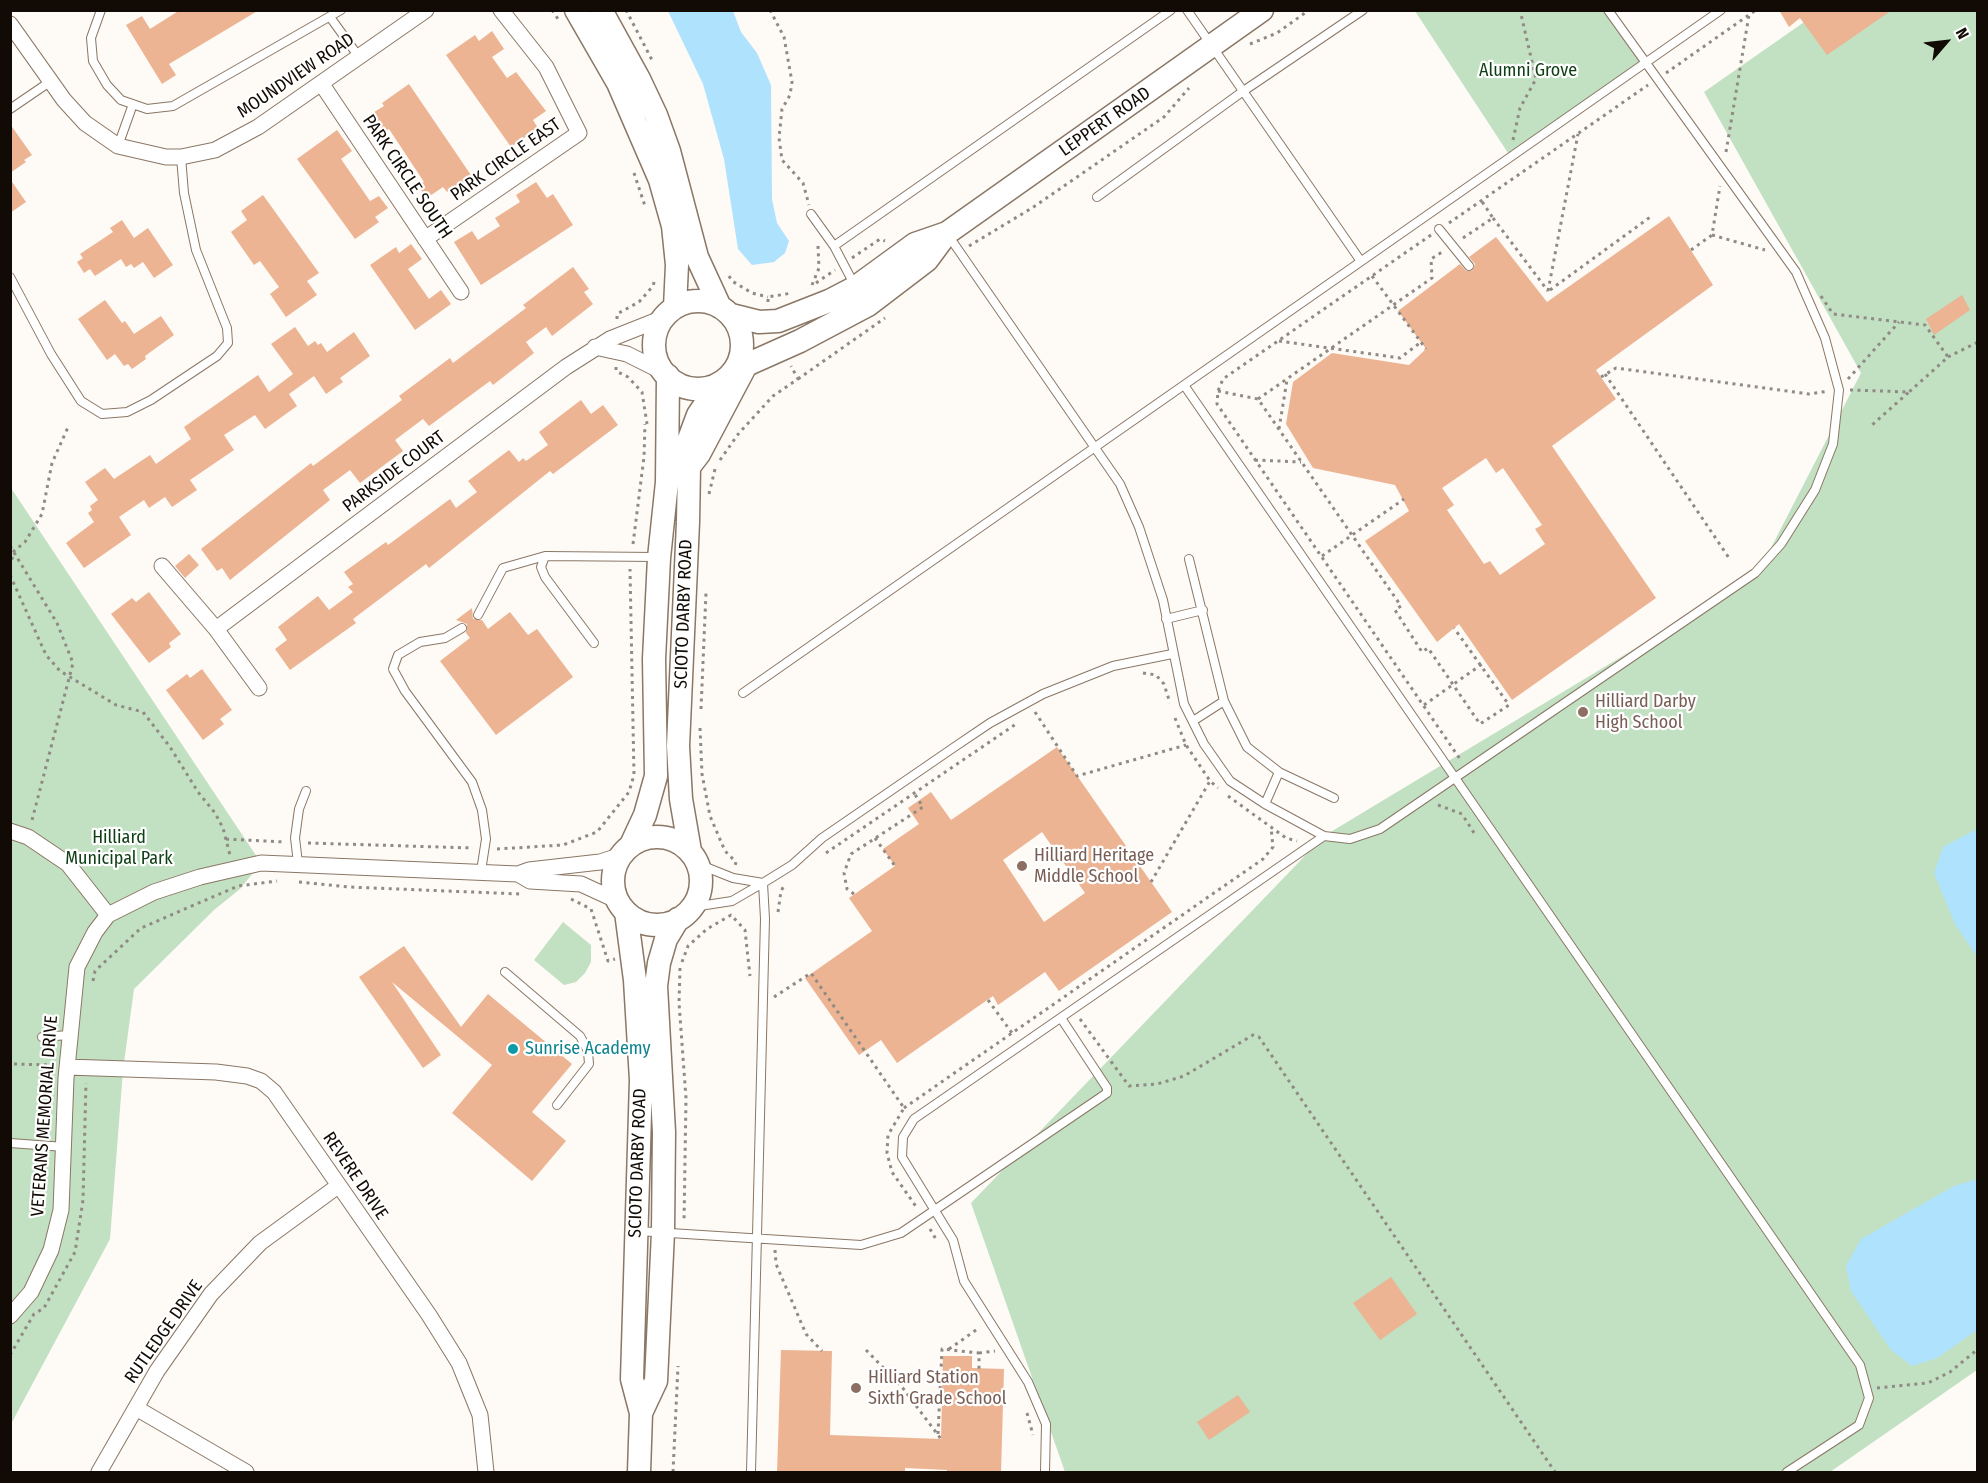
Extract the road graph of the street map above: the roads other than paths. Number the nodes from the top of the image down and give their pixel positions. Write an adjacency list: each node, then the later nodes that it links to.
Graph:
1 (101, 10): 21 (lane)
2 (341, 10): 13 (lane)
3 (426, 10): 16 (street, MOUNDVIEW ROAD)
4 (501, 10): 29 (street, PARK CIRCLE EAST)
5 (601, 10): 36 (main road)
6 (1171, 10): 30 (lane)
7 (1187, 10): 15 (lane)
8 (1262, 10): 15 (main road, LEPPERT ROAD)
9 (1363, 10): 20 (lane)
10 (1608, 10): 17 (lane)
11 (1720, 10): 17 (lane)
12 (567, 15): 37 (main road)
13 (330, 17): 16 (lane); 21 (lane)
14 (10, 24): 18 (street, MOUNDVIEW ROAD)
15 (1210, 47): 20 (lane); 28 (main road, LEPPERT ROAD)
16 (359, 57): 19 (street, MOUNDVIEW ROAD)
17 (1645, 63): 31 (lane); 60 (lane)
18 (51, 81): 22 (lane); 23 (street, MOUNDVIEW ROAD)
19 (321, 83): 24 (street, MOUNDVIEW ROAD); 29 (street, PARK CIRCLE SOUTH)
20 (1242, 92): 25 (lane); 31 (lane)
21 (133, 104): 23 (lane)
22 (10, 109)
23 (118, 146): 24 (street, MOUNDVIEW ROAD)
24 (181, 157): 33 (lane)
25 (1096, 197)
26 (811, 214): 30 (lane)
27 (1439, 230): 32 (lane)
28 (947, 233): 34 (main road, LEPPERT ROAD); 39 (main road, LEPPERT ROAD); 42 (lane)
29 (425, 239): 35 (street, PARK CIRCLE SOUTH)
30 (834, 246): 34 (lane)
31 (1360, 260): 41 (lane)
32 (1469, 266)
33 (10, 277)
34 (856, 287): 36 (main road, LEPPERT ROAD)
35 (461, 292)
36 (725, 311): 37 (main road); 39 (main road)
37 (669, 312): 38 (street, PARKSIDE COURT); 40 (main road)
38 (595, 347): 40 (street); 52 (street, PARKSIDE COURT)
39 (733, 373): 40 (main road); 43 (main road); 43 (main road, SCIOTO DARBY ROAD)
40 (666, 374): 45 (main road, SCIOTO DARBY ROAD)
41 (1184, 385): 42 (lane); 60 (lane)
42 (1095, 449): 50 (lane); 56 (lane)
43 (689, 467): 67 (main road, SCIOTO DARBY ROAD)
44 (545, 556): 45 (lane); 49 (lane); 53 (lane)
45 (659, 558): 66 (main road, SCIOTO DARBY ROAD)
46 (1189, 559): 48 (lane)
47 (162, 566): 52 (street)
48 (1203, 610): 50 (lane); 57 (lane)
49 (478, 615)
50 (1166, 619): 54 (lane)
51 (462, 628): 69 (lane)
52 (216, 629): 55 (street)
53 (594, 643)
54 (1172, 654): 58 (lane); 71 (lane)
55 (259, 688)
56 (743, 693)
57 (1224, 701): 58 (lane); 59 (lane)
58 (1192, 721): 63 (lane)
59 (1279, 772): 62 (lane); 63 (lane)
60 (1454, 777): 65 (lane); 97 (lane)
61 (306, 791): 68 (lane)
62 (1334, 798)
63 (1265, 804): 65 (lane)
64 (10, 831): 74 (street)
65 (1324, 836): 76 (lane)
66 (626, 850): 67 (main road); 70 (street, VETERANS MEMORIAL DRIVE); 72 (main road)
67 (694, 858): 71 (lane); 73 (main road)
68 (298, 863): 69 (street, VETERANS MEMORIAL DRIVE); 74 (street, VETERANS MEMORIAL DRIVE)
69 (481, 871): 70 (street, VETERANS MEMORIAL DRIVE)
70 (518, 874): 72 (street, VETERANS MEMORIAL DRIVE)
71 (763, 883): 73 (lane); 87 (lane)
72 (622, 907): 73 (main road); 85 (main road, SCIOTO DARBY ROAD)
73 (686, 913): 86 (main road, SCIOTO DARBY ROAD)
74 (108, 915): 77 (street, VETERANS MEMORIAL DRIVE)
75 (505, 972): 80 (lane)
76 (1061, 1018): 84 (lane); 84 (lane)
77 (69, 1035): 78 (lane); 79 (street, VETERANS MEMORIAL DRIVE)
78 (42, 1037)
79 (67, 1067): 82 (street, VETERANS MEMORIAL DRIVE); 83 (street, REVERE DRIVE)
80 (557, 1105)
81 (10, 1143): 82 (lane)
82 (65, 1147): 88 (street, VETERANS MEMORIAL DRIVE)
83 (338, 1186): 89 (street, RUTLEDGE DRIVE); 93 (street, REVERE DRIVE)
84 (935, 1211): 87 (lane); 96 (lane)
85 (636, 1231): 86 (lane); 90 (main road, SCIOTO DARBY ROAD)
86 (673, 1233): 87 (lane); 90 (main road, SCIOTO DARBY ROAD)
87 (755, 1239): 95 (lane)
88 (10, 1316)
89 (136, 1408): 91 (street, RUTLEDGE DRIVE); 92 (street)
90 (641, 1413): 94 (main road, SCIOTO DARBY ROAD)
91 (99, 1473)
92 (246, 1473)
93 (486, 1473)
94 (639, 1473)
95 (752, 1473)
96 (1045, 1473)
97 (1787, 1473)

